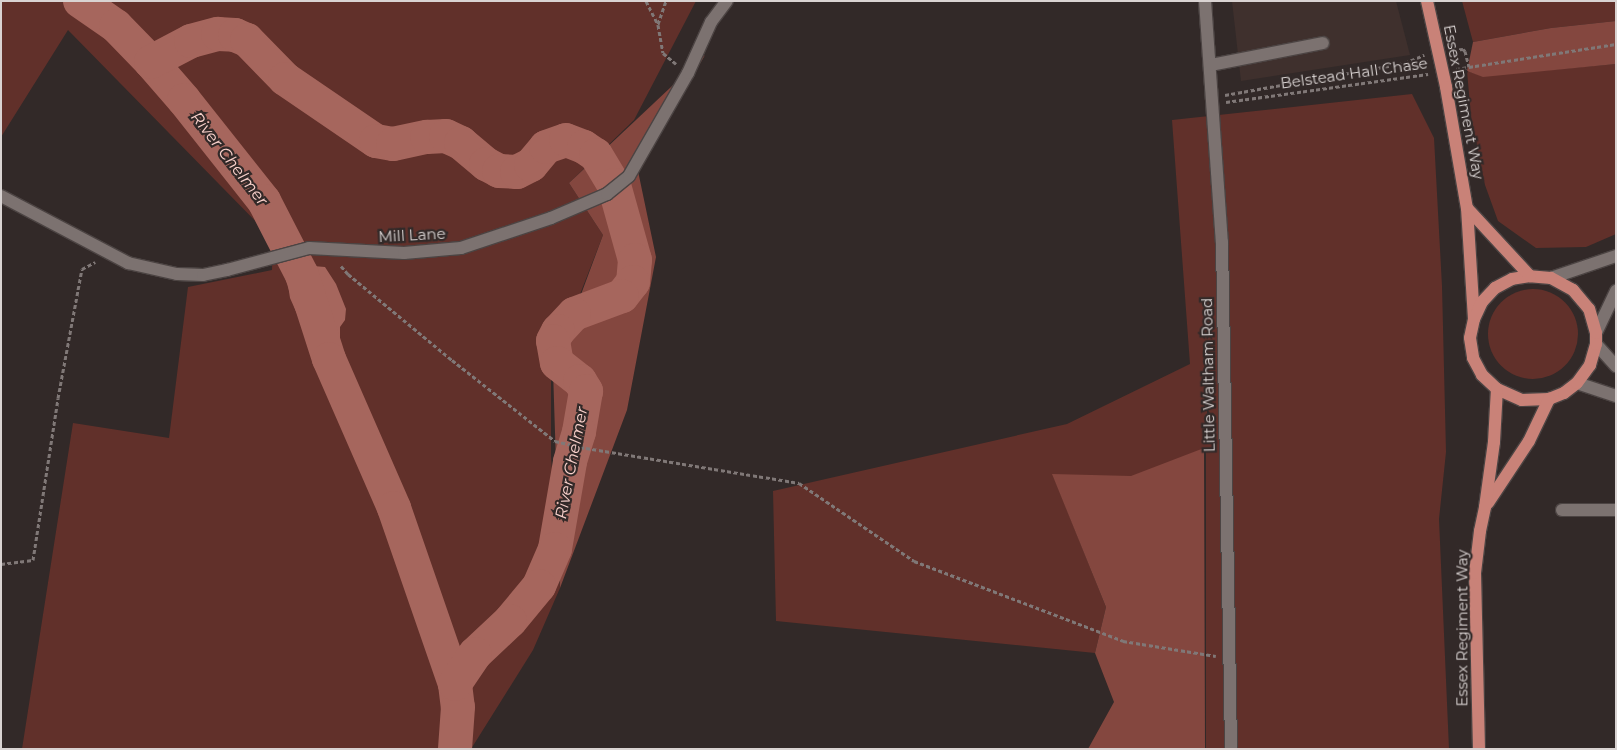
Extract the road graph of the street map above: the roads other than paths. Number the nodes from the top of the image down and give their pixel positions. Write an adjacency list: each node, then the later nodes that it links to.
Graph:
1 (727, 1): 6 (street, Mill Lane)
2 (1205, 1): 5 (street, Little Waltham Road)
3 (1427, 1): 7 (main road, Essex Regiment Way)
4 (1323, 43): 5 (street)
5 (1211, 65): 22 (street, Little Waltham Road)
6 (1, 196)
7 (1467, 208): 9 (main road); 12 (main road, Essex Regiment Way)
8 (1616, 256): 10 (street)
9 (1530, 276): 10 (main road, Essex Regiment Way); 12 (main road, Essex Regiment Way)
10 (1551, 278): 13 (main road, Essex Regiment Way)
11 (1616, 291): 13 (street)
12 (1474, 319): 16 (main road, Essex Regiment Way)
13 (1596, 339): 14 (street); 15 (main road, Essex Regiment Way)
14 (1616, 366)
15 (1577, 383): 17 (street); 18 (main road, Essex Regiment Way)
16 (1496, 389): 18 (main road, Essex Regiment Way); 19 (main road, Essex Regiment Way)
17 (1616, 396)
18 (1549, 399): 19 (main road, Essex Regiment Way)
19 (1485, 507): 23 (main road, Essex Regiment Way)
20 (1562, 510): 21 (street)
21 (1616, 510)
22 (1231, 749)
23 (1479, 749)

